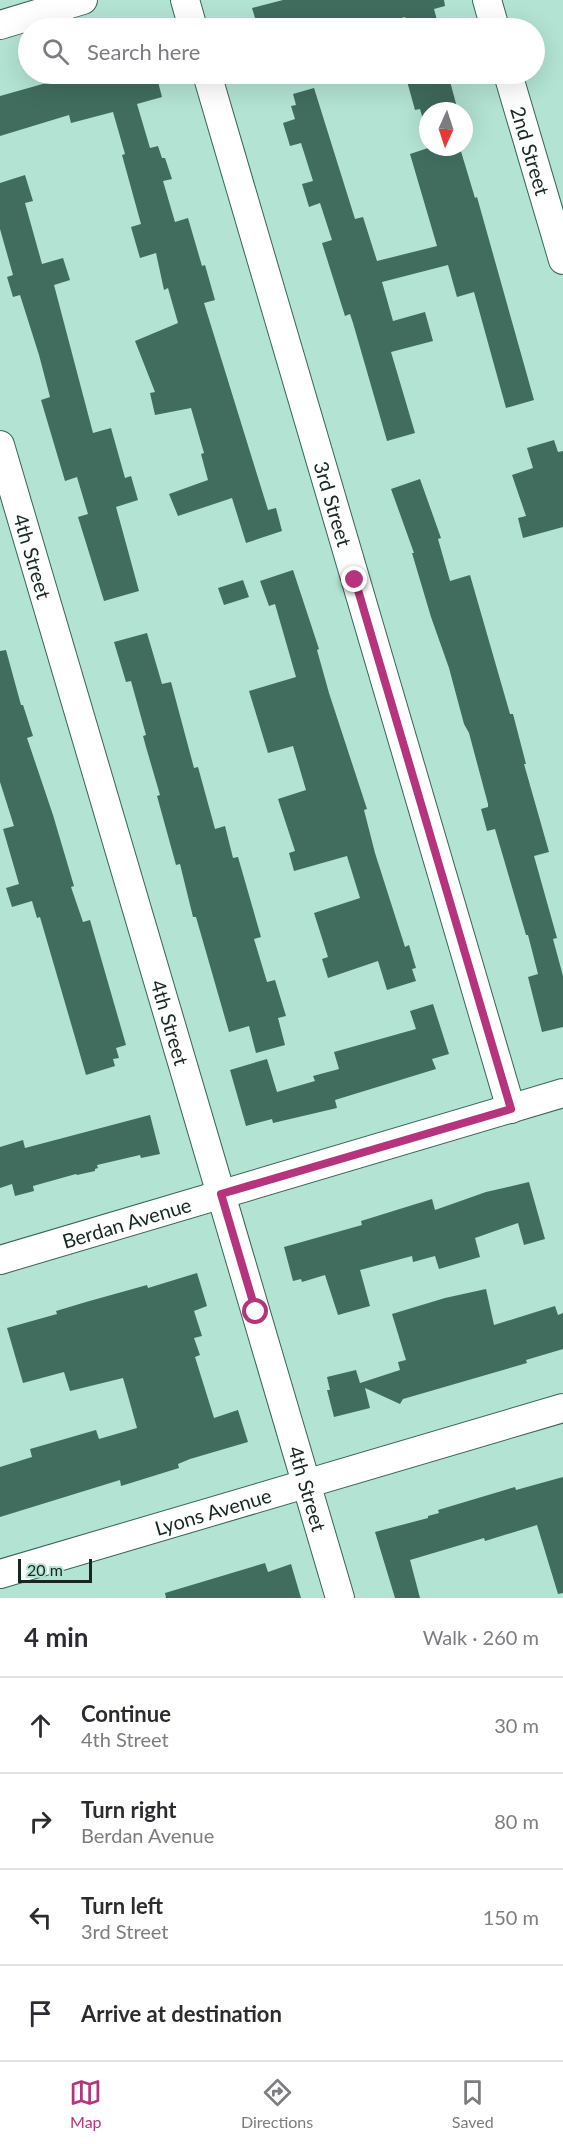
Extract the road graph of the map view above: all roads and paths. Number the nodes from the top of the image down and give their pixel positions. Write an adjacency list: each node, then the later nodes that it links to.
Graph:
1 (84, 0): 4 (street)
2 (185, 0): 5 (street)
3 (487, 0): 6 (street)
4 (21, 18)
5 (190, 18)
6 (492, 18)
7 (18, 19): 8 (street)
8 (0, 24)
9 (210, 84): 14 (street, 3rd Street)
10 (511, 84): 11 (street, 2nd Street)
11 (563, 260)
12 (0, 445): 15 (street, 4th Street)
13 (563, 1093): 14 (street, Berdan Avenue)
14 (511, 1109): 15 (street, Berdan Avenue)
15 (221, 1194): 16 (street, Berdan Avenue); 18 (street, 4th Street)
16 (0, 1260)
17 (563, 1408): 18 (street, Lyons Avenue)
18 (306, 1483): 19 (street, Lyons Avenue); 20 (street, 4th Street)
19 (0, 1574)
20 (340, 1598)

